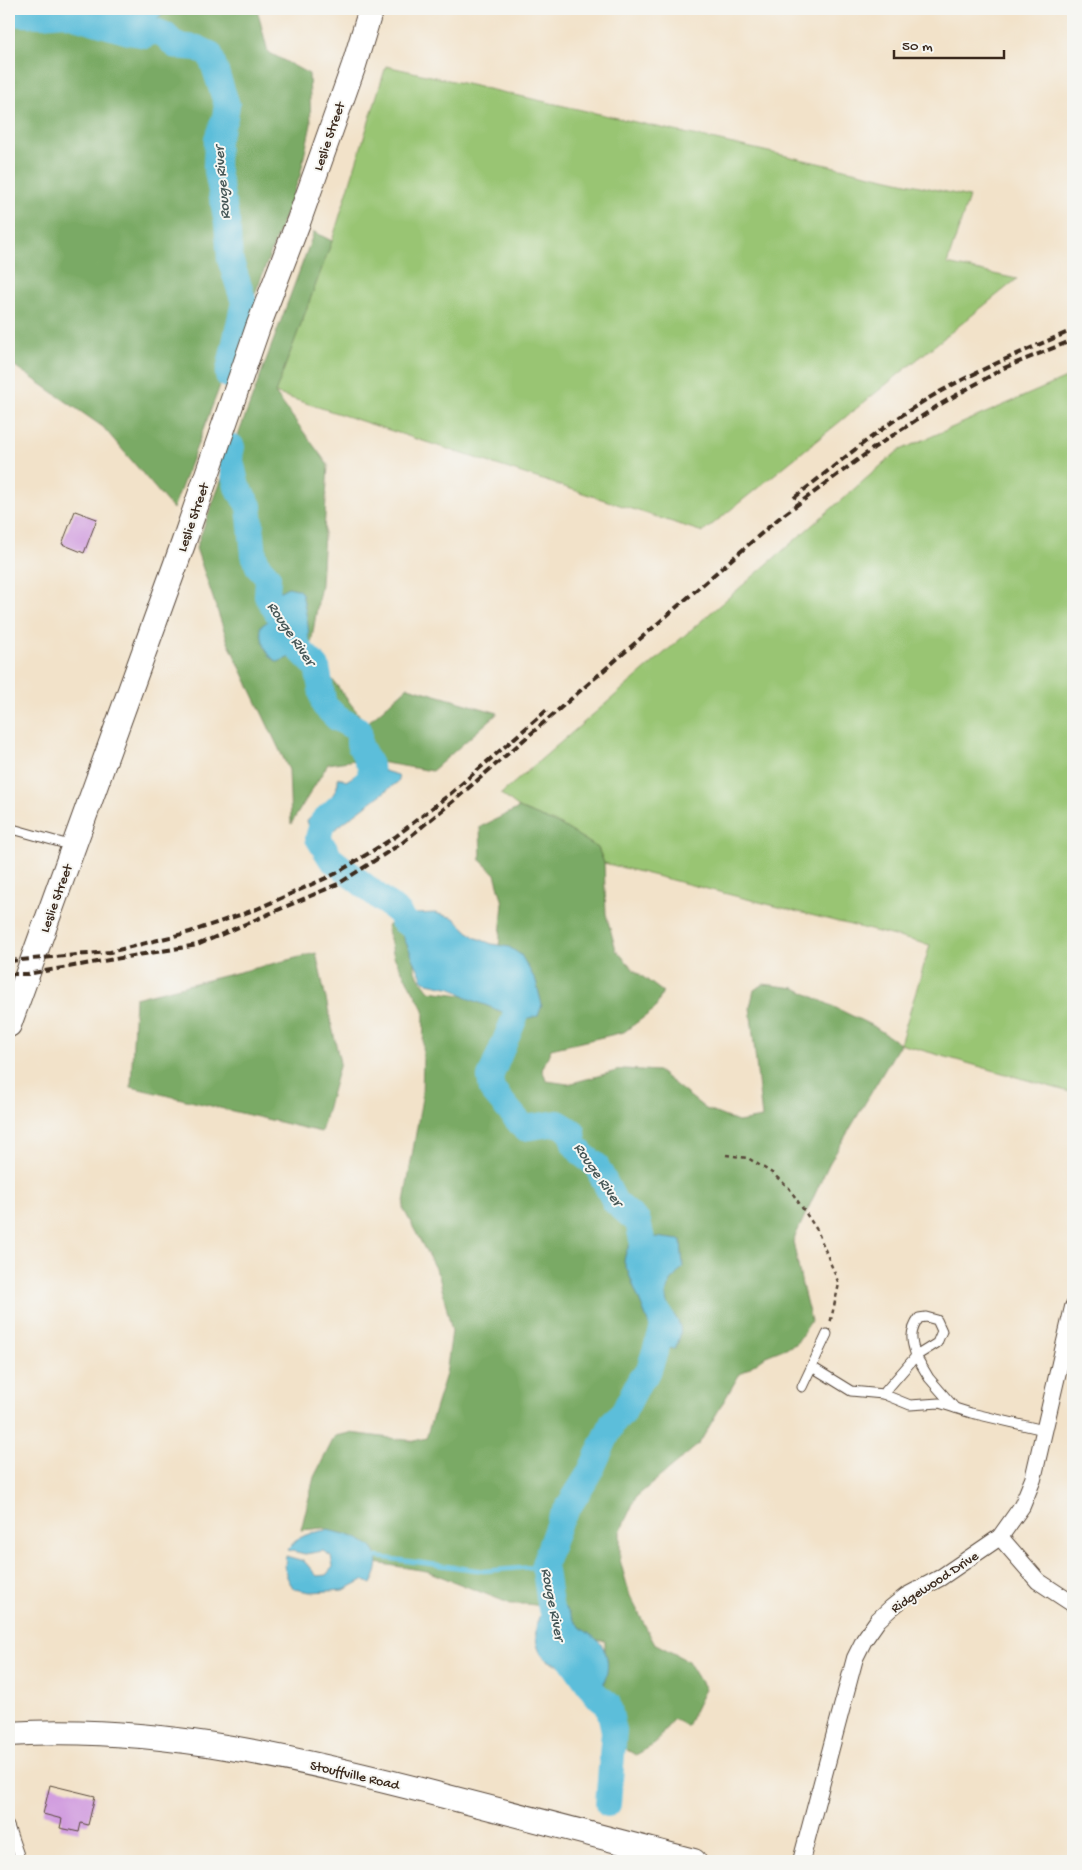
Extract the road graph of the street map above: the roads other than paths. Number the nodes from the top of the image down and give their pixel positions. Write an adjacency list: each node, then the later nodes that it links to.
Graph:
1 (371, 9): 3 (street, Leslie Street)
2 (9, 828): 3 (lane)
3 (73, 846): 4 (street, Leslie Street)
4 (9, 1025)
5 (1073, 1306): 12 (street, Ridgewood Drive)
6 (827, 1334): 8 (lane)
7 (916, 1356): 7 (lane); 10 (lane); 11 (lane)
8 (812, 1367): 9 (lane); 10 (lane)
9 (802, 1386)
10 (884, 1394): 11 (lane)
11 (955, 1408): 12 (lane)
12 (1044, 1430): 13 (street, Ridgewood Drive)
13 (1000, 1537): 14 (street); 19 (street, Ridgewood Drive)
14 (1073, 1604)
15 (9, 1734): 18 (street, Stouffville Road)
16 (9, 1826): 17 (lane)
17 (21, 1861)
18 (694, 1861)
19 (801, 1861)

